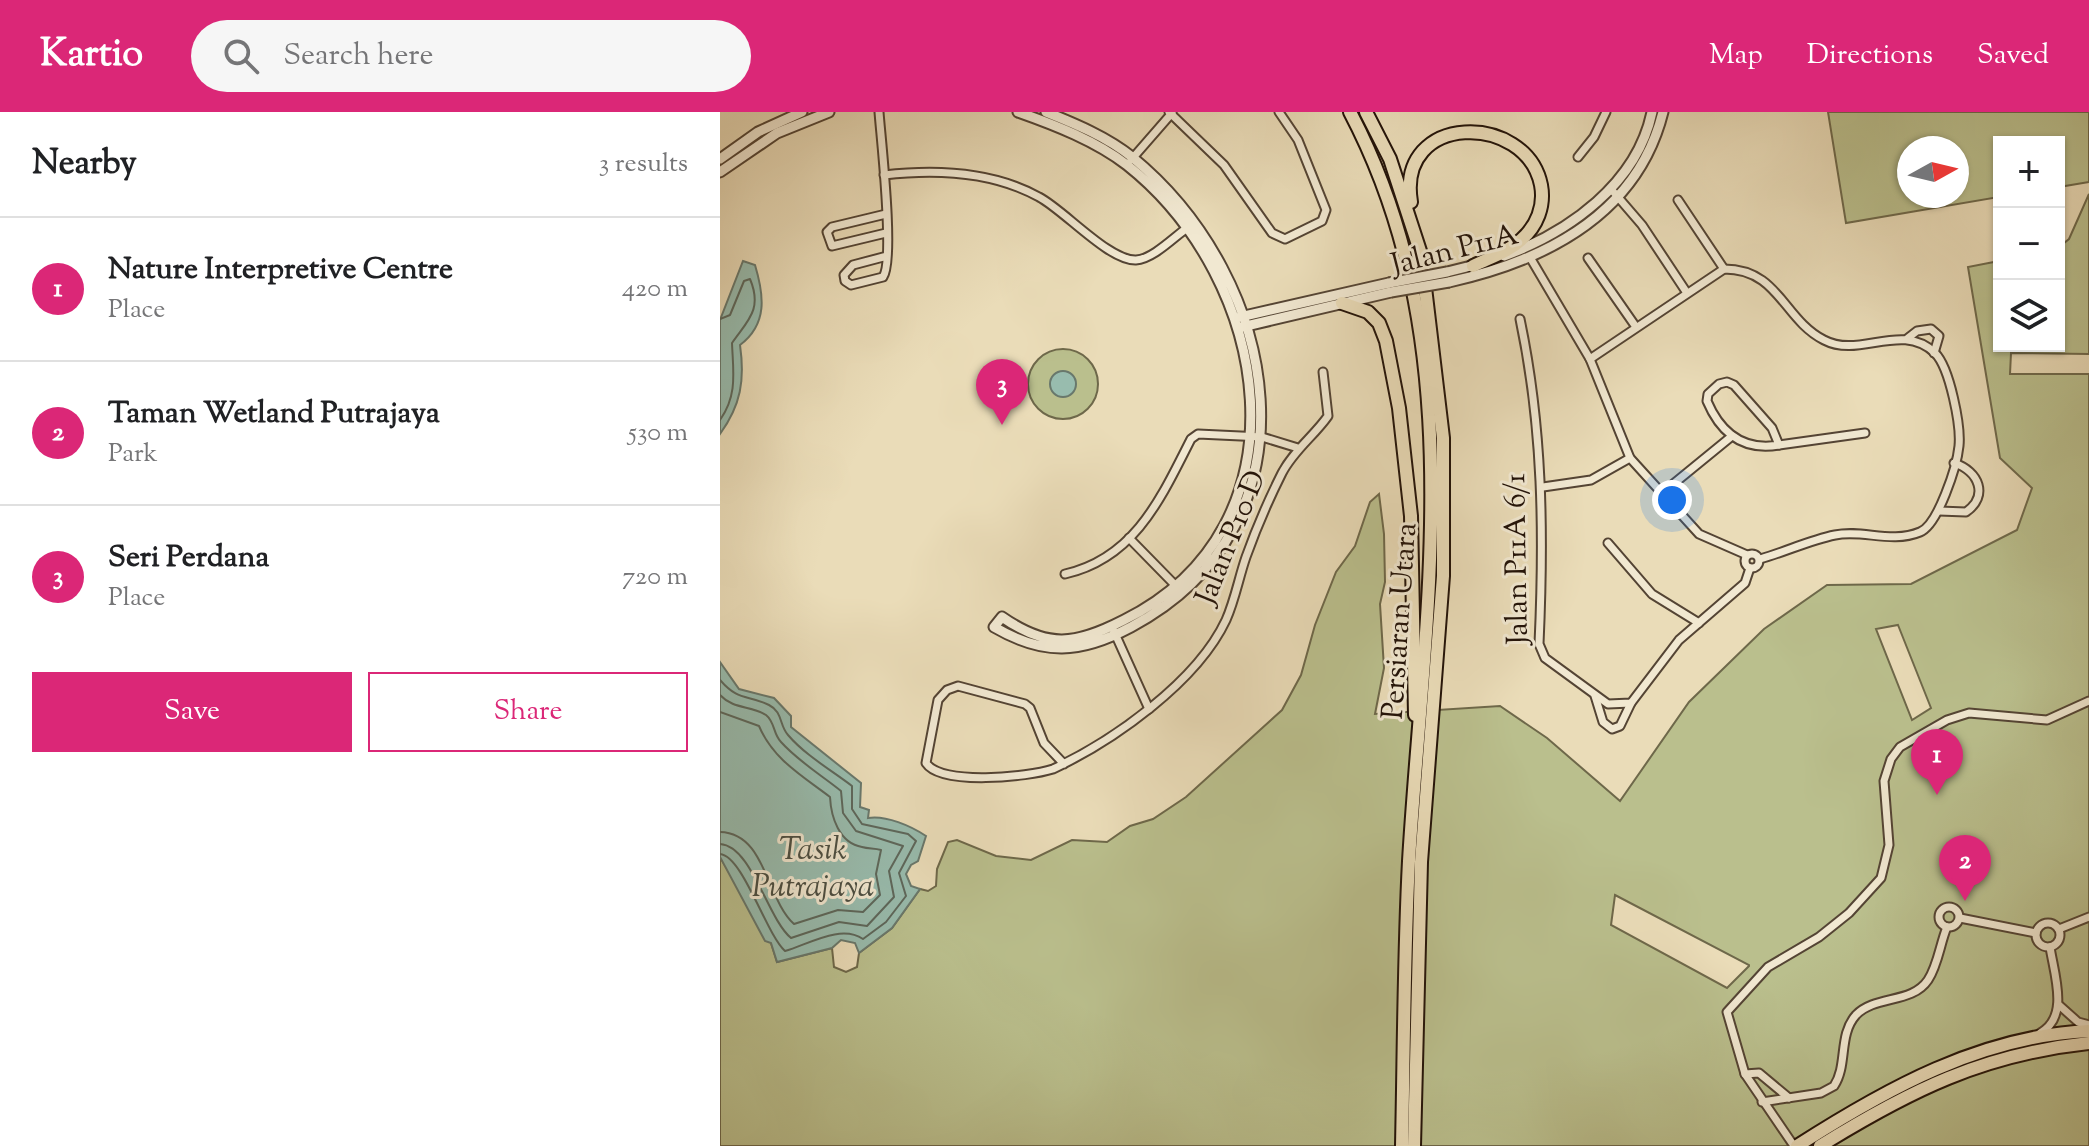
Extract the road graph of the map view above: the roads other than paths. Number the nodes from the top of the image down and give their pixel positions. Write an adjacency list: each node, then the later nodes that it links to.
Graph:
1 (802, 112): 16 (street)
2 (829, 112): 18 (street)
3 (879, 112): 19 (street)
4 (1018, 112): 17 (street)
5 (1046, 112): 17 (street)
6 (1279, 112): 12 (street)
7 (1350, 112): 65 (main road, Persiaran Utara)
8 (1366, 112): 24 (main road, Persiaran Utara)
9 (1606, 112): 15 (street)
10 (1652, 112): 20 (street, Jalan P11A)
11 (1663, 112): 20 (street, Jalan P11A)
12 (1170, 113): 17 (street)
13 (1442, 121): 24 (main road)
14 (1510, 128): 29 (main road)
15 (1578, 157)
16 (720, 159)
17 (1130, 161): 23 (street); 36 (street)
18 (720, 172)
19 (884, 175): 22 (street); 23 (street)
20 (1614, 193): 28 (street, Jalan P11A); 29 (street, Jalan P11A); 33 (street)
21 (1678, 200): 30 (street)
22 (886, 214): 25 (street); 25 (street)
23 (1188, 227): 36 (street)
24 (1415, 230): 73 (main road, Persiaran Utara)
25 (886, 233): 26 (street)
26 (887, 256): 26 (street)
27 (1588, 258): 37 (street)
28 (1531, 259): 31 (street, Jalan P11A); 40 (street)
29 (1473, 266): 31 (street, Jalan P11A)
30 (1724, 269): 33 (street); 38 (street)
31 (1448, 277): 32 (street, Jalan P11A, bridge)
32 (1390, 287): 34 (street, Jalan P11A); 36 (street, Jalan P11A)
33 (1687, 293): 37 (street)
34 (1342, 303): 36 (street, Jalan P11A); 65 (main road)
35 (1520, 319): 49 (street, Jalan P11A 6/1)
36 (1242, 322): 44 (street)
37 (1636, 327): 40 (street)
38 (1908, 338): 39 (street); 39 (street)
39 (1934, 353): 48 (street)
40 (1590, 359): 47 (street)
41 (1323, 372): 46 (street, Jalan P10 D)
42 (1865, 433): 45 (street)
43 (1732, 436): 45 (street); 45 (street); 50 (street)
44 (1257, 437): 46 (street); 52 (street); 58 (street); 60 (street)
45 (1779, 445)
46 (1298, 448): 64 (street, Jalan P10 D)
47 (1630, 458): 49 (street); 50 (street)
48 (1954, 463): 51 (street); 51 (street)
49 (1543, 487): 61 (street, Jalan P11A 6/1)
50 (1661, 494): 54 (street)
51 (1939, 511): 55 (street)
52 (1129, 538): 57 (street); 58 (street)
53 (1608, 543): 59 (street)
54 (1747, 555): 55 (street); 56 (street)
55 (1760, 559): 56 (street)
56 (1750, 568): 59 (street)
57 (1065, 574)
58 (1176, 586): 60 (street)
59 (1699, 623): 63 (street)
60 (1114, 631): 60 (street); 64 (street)
61 (1595, 696): 63 (street, Jalan P11A 6/1); 63 (street)
62 (2089, 701): 79 (street)
63 (1631, 703)
64 (1149, 709): 66 (street, Jalan P10 D)
65 (1418, 746): 73 (main road, Persiaran Utara)
66 (1064, 764): 66 (street, Jalan P10 D)
67 (2089, 917): 70 (street)
68 (1960, 918): 69 (street); 69 (street); 71 (street)
69 (1947, 927): 80 (street)
70 (2059, 929): 71 (street); 72 (street)
71 (2036, 933): 72 (street)
72 (2050, 947): 74 (street)
73 (1411, 960): 83 (main road, Persiaran Utara); 84 (main road, Persiaran Utara)
74 (2059, 1005): 75 (street); 77 (street)
75 (2089, 1025)
76 (2089, 1031): 77 (main road)
77 (2027, 1039): 82 (main road)
78 (2089, 1043): 82 (main road)
79 (1745, 1074): 80 (street); 81 (street)
80 (1789, 1098): 81 (street)
81 (1762, 1102): 85 (street)
82 (1832, 1131): 85 (main road); 86 (main road)
83 (1402, 1146)
84 (1414, 1146)
85 (1796, 1146)
86 (1820, 1146)

